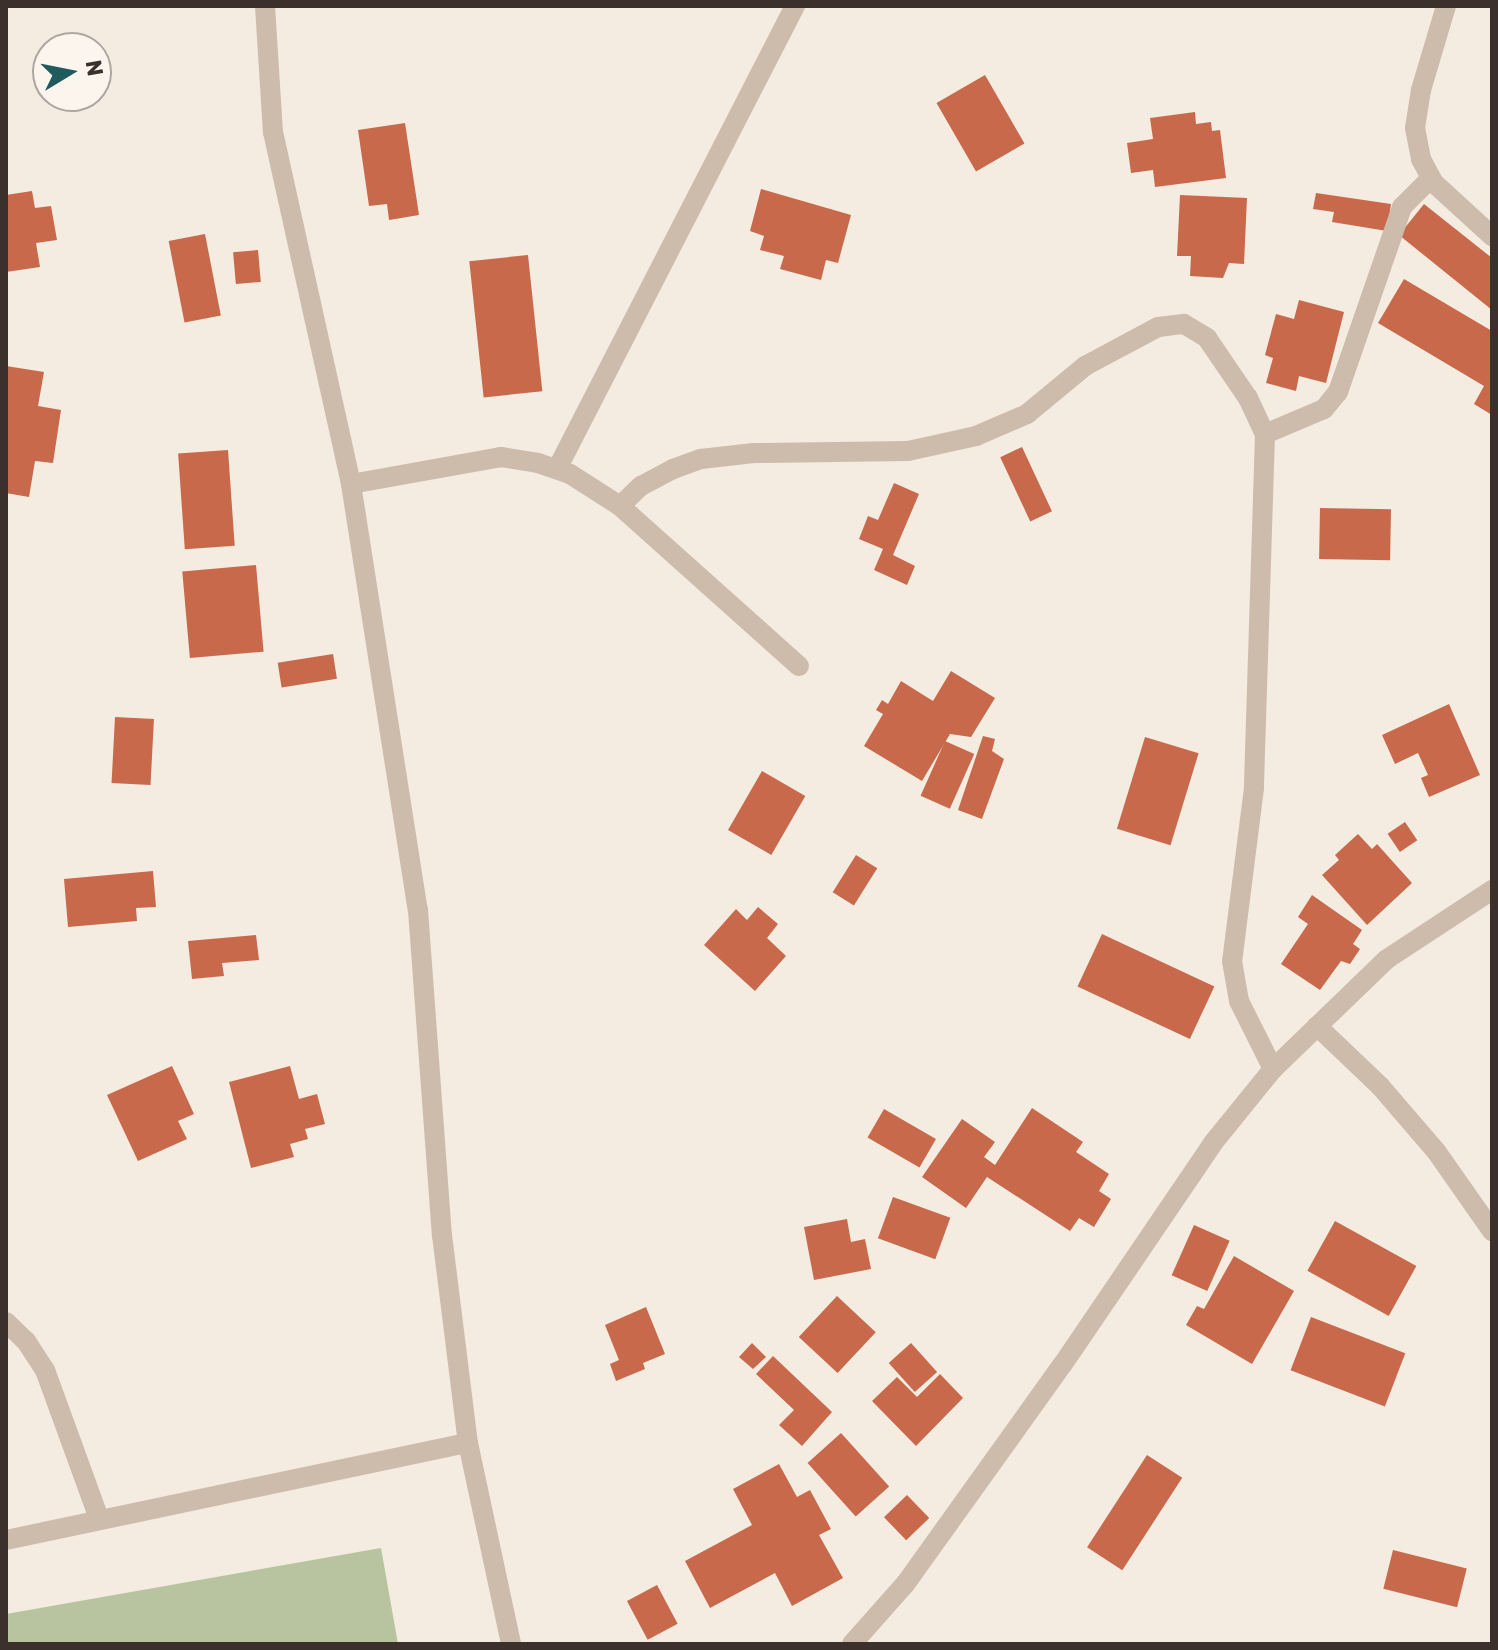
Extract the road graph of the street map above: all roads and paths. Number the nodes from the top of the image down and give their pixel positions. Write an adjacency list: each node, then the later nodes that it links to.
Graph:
1 (265, 6): 8 (street)
2 (795, 6): 7 (street)
3 (1446, 6): 4 (street)
4 (1431, 178): 5 (street); 6 (street)
5 (1492, 236)
6 (1265, 434): 9 (street); 13 (street)
7 (557, 469): 8 (street); 9 (street)
8 (351, 484): 16 (street)
9 (620, 506): 10 (street)
10 (799, 666)
11 (1492, 890): 12 (street)
12 (1317, 1026): 13 (street); 14 (street)
13 (1273, 1069): 20 (street)
14 (1492, 1231)
15 (6, 1322): 17 (street)
16 (468, 1443): 17 (street); 19 (street)
17 (99, 1518): 18 (street)
18 (6, 1540)
19 (511, 1644)
20 (852, 1644)

